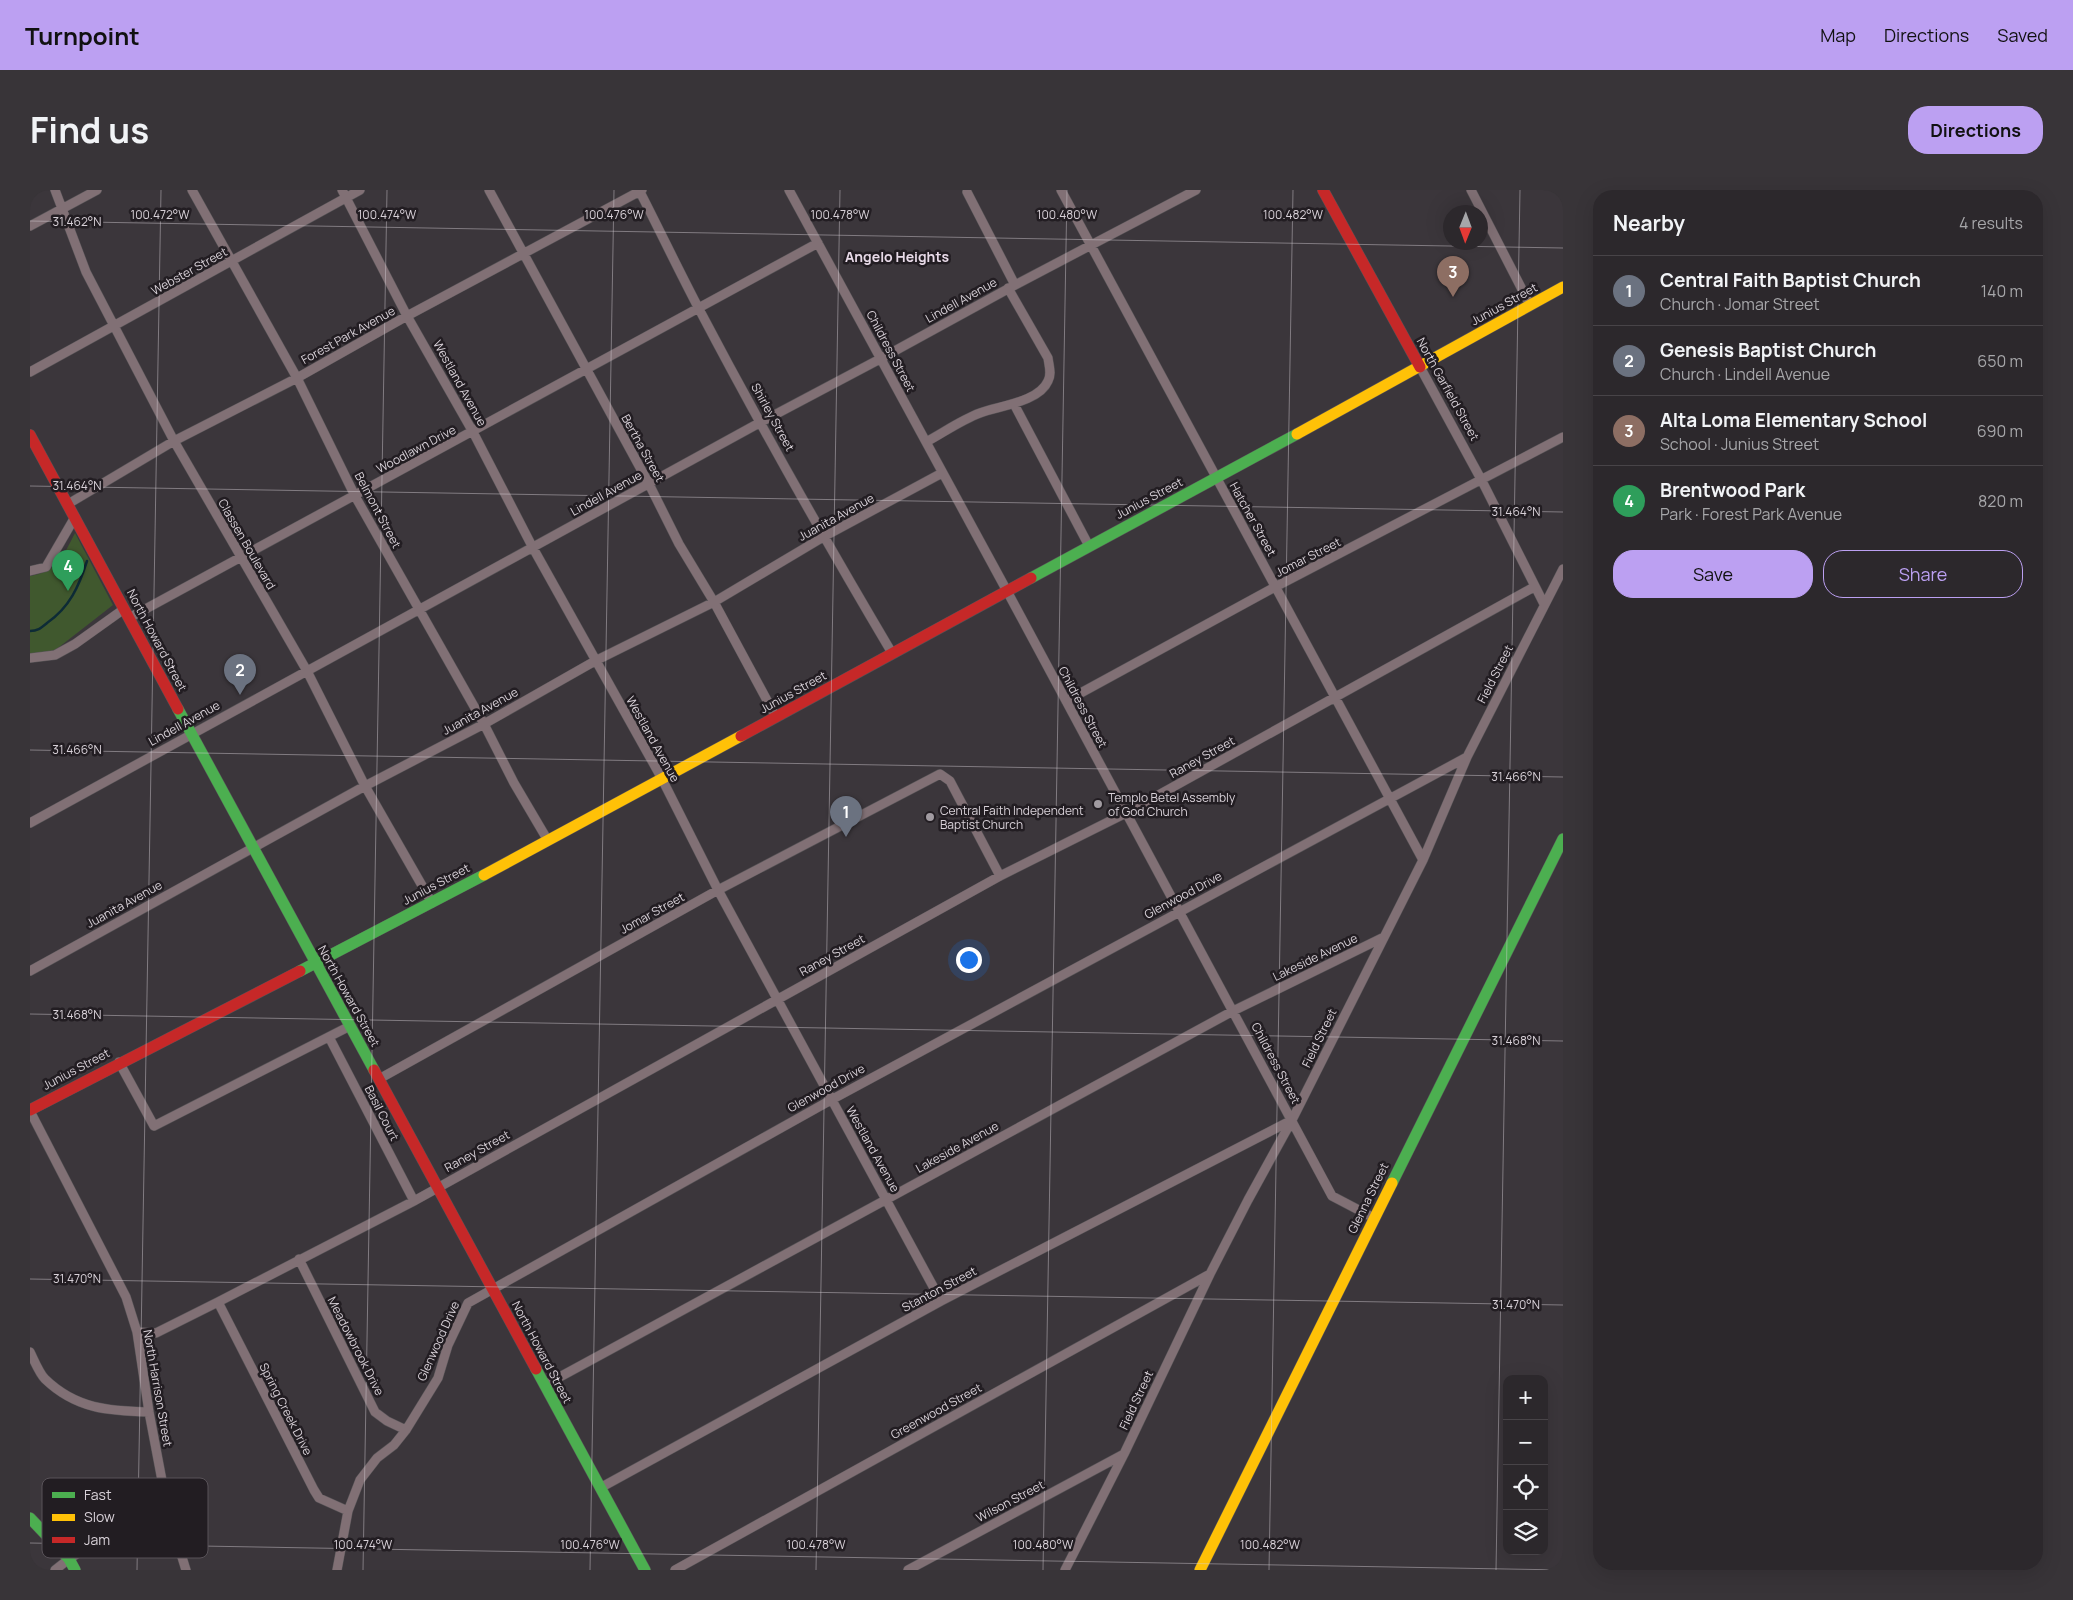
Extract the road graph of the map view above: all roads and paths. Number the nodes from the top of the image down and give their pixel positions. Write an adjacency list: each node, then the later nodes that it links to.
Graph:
1 (55, 190): 14 (street, Classen Boulevard)
2 (97, 190): 14 (street)
3 (192, 190): 19 (street, Belmont Street)
4 (360, 190): 13 (street, Webster Street)
5 (489, 190): 18 (street, Bertha Street)
6 (789, 190): 16 (street, Childress Street)
7 (1061, 190): 17 (street, Hatcher Street)
8 (1196, 190): 17 (street, Lindell Avenue)
9 (1323, 190): 27 (street, North Garfield Street)
10 (1471, 190): 22 (street)
11 (640, 191): 18 (street, Forest Park Avenue); 23 (street, Shirley Street)
12 (967, 192): 20 (street)
13 (344, 194): 19 (street, Webster Street); 24 (street, Westland Avenue)
14 (61, 210): 15 (street); 25 (street, Classen Boulevard)
15 (30, 226)
16 (818, 243): 23 (street, Woodlawn Drive); 26 (street, Childress Street)
17 (1091, 246): 20 (street, Lindell Avenue); 39 (street, Hatcher Street)
18 (524, 254): 24 (street, Forest Park Avenue); 28 (street, Bertha Street)
19 (231, 262): 25 (street, Webster Street); 30 (street, Belmont Street)
20 (1011, 286): 26 (street, Lindell Avenue); 31 (street)
21 (1563, 287): 22 (street, Junius Street)
22 (1530, 305): 27 (street, Junius Street)
23 (698, 309): 28 (street, Woodlawn Drive); 32 (street, Shirley Street)
24 (407, 316): 30 (street, Forest Park Avenue); 33 (street, Westland Avenue)
25 (114, 327): 29 (street, Webster Street); 36 (street, Classen Boulevard)
26 (880, 359): 32 (street, Lindell Avenue); 37 (street, Childress Street)
27 (1420, 367): 39 (street, Junius Street); 40 (street, North Garfield Street)
28 (586, 370): 33 (street, Woodlawn Drive); 41 (street, Bertha Street)
29 (30, 372)
30 (297, 378): 36 (street, Forest Park Avenue); 42 (street, Belmont Street)
31 (1014, 404): 37 (street); 46 (street)
32 (760, 422): 41 (street, Lindell Avenue); 45 (street, Shirley Street)
33 (473, 432): 42 (street, Woodlawn Drive); 47 (street, Westland Avenue)
34 (30, 434): 43 (street, North Howard Street)
35 (1563, 437): 40 (street, Jomar Street)
36 (174, 441): 43 (street, Forest Park Avenue); 48 (street, Classen Boulevard)
37 (926, 442): 38 (street, Childress Street)
38 (942, 473): 45 (street, Juanita Avenue); 53 (street, Childress Street)
39 (1216, 478): 46 (street, Junius Street); 52 (street, Hatcher Street)
40 (1482, 481): 51 (street, North Garfield Street); 52 (street, Jomar Street)
41 (649, 484): 47 (street, Lindell Avenue); 54 (street, Bertha Street)
42 (356, 496): 48 (street, Woodlawn Drive); 56 (street, Belmont Street)
43 (68, 504): 44 (street, North Howard Street)
44 (74, 517): 50 (street); 57 (street, North Howard Street)
45 (825, 536): 54 (street, Juanita Avenue); 58 (street, Shirley Street)
46 (1089, 546): 53 (street, Junius Street)
47 (532, 548): 56 (street, Lindell Avenue); 60 (street, Westland Avenue)
48 (240, 557): 57 (street, Woodlawn Drive); 61 (street, Classen Boulevard)
49 (1563, 569): 55 (street, Field Street)
50 (30, 571)
51 (1534, 587): 55 (street, North Garfield Street); 62 (street, Raney Street)
52 (1275, 588): 62 (street, Hatcher Street); 63 (street, Jomar Street)
53 (1007, 591): 58 (street, Junius Street); 63 (street, Childress Street)
54 (714, 602): 60 (street, Juanita Avenue); 64 (street, Bertha Street)
55 (1544, 604): 67 (street, Field Street)
56 (419, 609): 61 (street, Lindell Avenue); 65 (street, Belmont Street)
57 (127, 613): 59 (street, Woodlawn Drive); 66 (street, North Howard Street)
58 (892, 653): 64 (street, Junius Street)
59 (30, 658)
60 (595, 661): 65 (street, Juanita Avenue); 68 (street, Westland Avenue)
61 (307, 671): 66 (street, Lindell Avenue); 69 (street, Classen Boulevard)
62 (1334, 697): 70 (street, Hatcher Street); 71 (street, Raney Street)
63 (1066, 701): 71 (street, Childress Street)
64 (776, 717): 68 (street, Junius Street)
65 (484, 724): 69 (street, Juanita Avenue); 74 (street, Belmont Street)
66 (192, 733): 72 (street, Lindell Avenue); 75 (street, North Howard Street)
67 (1467, 757): 70 (street, Glenwood Drive); 76 (street, Field Street)
68 (661, 777): 74 (street, Junius Street); 78 (street, Westland Avenue)
69 (365, 786): 75 (street, Juanita Avenue); 79 (street, Classen Boulevard)
70 (1390, 800): 76 (street, Hatcher Street); 80 (street, Glenwood Drive)
71 (1126, 813): 77 (street, Raney Street); 80 (street, Childress Street)
72 (30, 823)
73 (1563, 839): 96 (street, Glenna Street)
74 (547, 840): 79 (street, Junius Street)
75 (254, 848): 82 (street, North Howard Street); 83 (street, Juanita Avenue)
76 (1423, 860): 81 (street, Field Street)
77 (1000, 876): 78 (street, Jomar Street); 84 (street, Raney Street)
78 (718, 890): 84 (street, Westland Avenue); 89 (street, Jomar Street)
79 (432, 903): 82 (street, Junius Street)
80 (1179, 910): 85 (street, Childress Street); 90 (street, Glenwood Drive)
81 (1384, 937): 85 (street, Lakeside Avenue); 92 (street, Field Street)
82 (316, 964): 86 (street, North Howard Street); 88 (street, Junius Street)
83 (30, 971)
84 (778, 998): 90 (street, Westland Avenue); 93 (street, Raney Street)
85 (1234, 1011): 92 (street, Childress Street); 94 (street, Lakeside Avenue)
86 (350, 1026): 87 (street); 89 (street, North Howard Street)
87 (329, 1037): 88 (street); 95 (street, Basil Court)
88 (119, 1062): 91 (street, Junius Street)
89 (379, 1079): 93 (street, North Howard Street)
90 (831, 1100): 94 (street, Westland Avenue); 99 (street, Glenwood Drive)
91 (30, 1110): 102 (street, North Harrison Street)
92 (1292, 1120): 96 (street, Childress Street); 98 (street, Field Street); 100 (street, Stanton Street)
93 (438, 1188): 95 (street, Raney Street); 99 (street, North Howard Street)
94 (887, 1200): 100 (street, Westland Avenue); 104 (street, Lakeside Avenue)
95 (414, 1201): 97 (street, Raney Street)
96 (1374, 1218): 123 (street, Glenna Street)
97 (299, 1259): 101 (street, Raney Street); 106 (street, Meadowbrook Drive)
98 (1210, 1274): 107 (street, Field Street); 120 (street, Greenwood Street)
99 (492, 1288): 104 (street, North Howard Street); 106 (street, Glenwood Drive)
100 (941, 1301): 109 (street, Stanton Street)
101 (218, 1302): 102 (street, Raney Street); 110 (street, Spring Creek Drive)
102 (137, 1332): 105 (street, North Harrison Street)
103 (30, 1352): 105 (street)
104 (545, 1385): 109 (street, North Howard Street)
105 (149, 1412): 108 (street, North Harrison Street)
106 (406, 1430): 110 (street, Glenwood Drive)
107 (1124, 1454): 121 (street, Wilson Street); 122 (street, Field Street)
108 (162, 1478)
109 (600, 1488): 119 (street, North Howard Street)
110 (348, 1511): 118 (street, Glenwood Drive)
111 (30, 1518): 112 (street)
112 (42, 1531)
113 (182, 1558): 117 (street, North Harrison Street)
114 (69, 1559): 115 (street); 116 (street)
115 (55, 1570)
116 (75, 1570)
117 (186, 1570)
118 (337, 1570)
119 (645, 1570)
120 (675, 1570)
121 (908, 1570)
122 (1065, 1570)
123 (1200, 1570)

